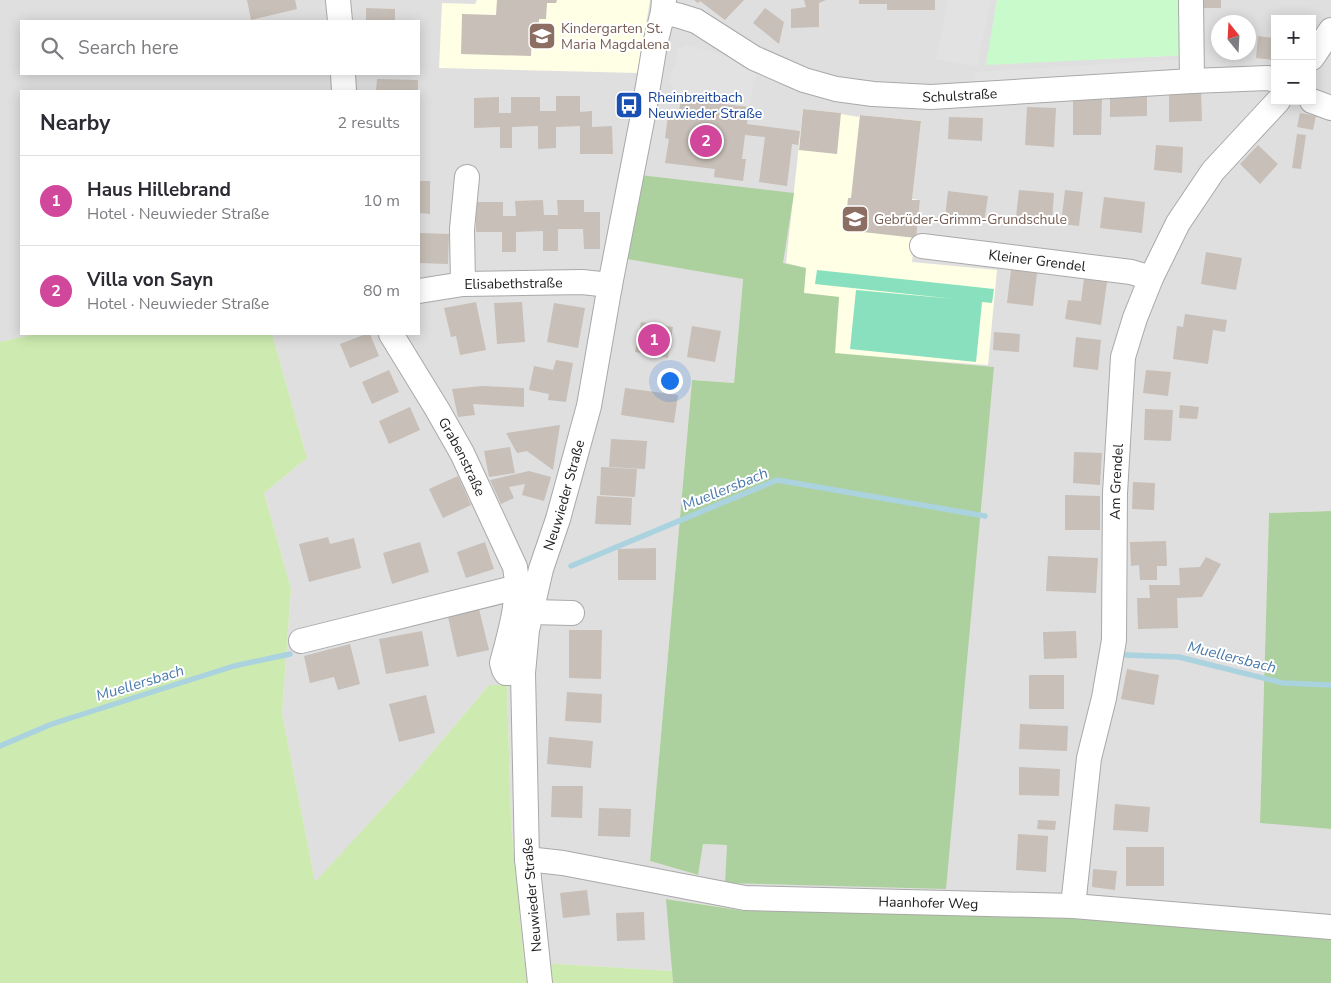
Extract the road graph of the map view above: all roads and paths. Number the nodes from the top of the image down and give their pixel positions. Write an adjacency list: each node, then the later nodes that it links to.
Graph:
1 (338, 0): 4 (street)
2 (1191, 2): 7 (street)
3 (664, 6): 7 (street, Schulstraße); 16 (street, Neuwieder Straße)
4 (340, 20)
5 (343, 75): 8 (street)
6 (1271, 79): 7 (street, Schulstraße)
7 (1192, 81)
8 (344, 90)
9 (1316, 102): 11 (street)
10 (1274, 105): 14 (street, Am Grendel)
11 (1331, 108)
12 (467, 177): 15 (street)
13 (922, 246): 14 (street, Kleiner Grendel)
14 (1152, 278): 25 (street, Am Grendel)
15 (463, 284): 16 (street, Elisabethstraße); 17 (street, Elisabethstraße)
16 (610, 285): 20 (street, Neuwieder Straße)
17 (420, 291)
18 (392, 335): 19 (street, Grabenstraße)
19 (518, 587): 22 (street); 23 (street, Grabenstraße)
20 (531, 612): 21 (street); 23 (street, Neuwieder Straße)
21 (572, 613)
22 (301, 641)
23 (523, 673): 24 (street, Neuwieder Straße)
24 (527, 859): 25 (street, Haanhofer Weg); 27 (street, Neuwieder Straße)
25 (1074, 906): 26 (street, Haanhofer Weg)
26 (1331, 927)
27 (540, 983)

